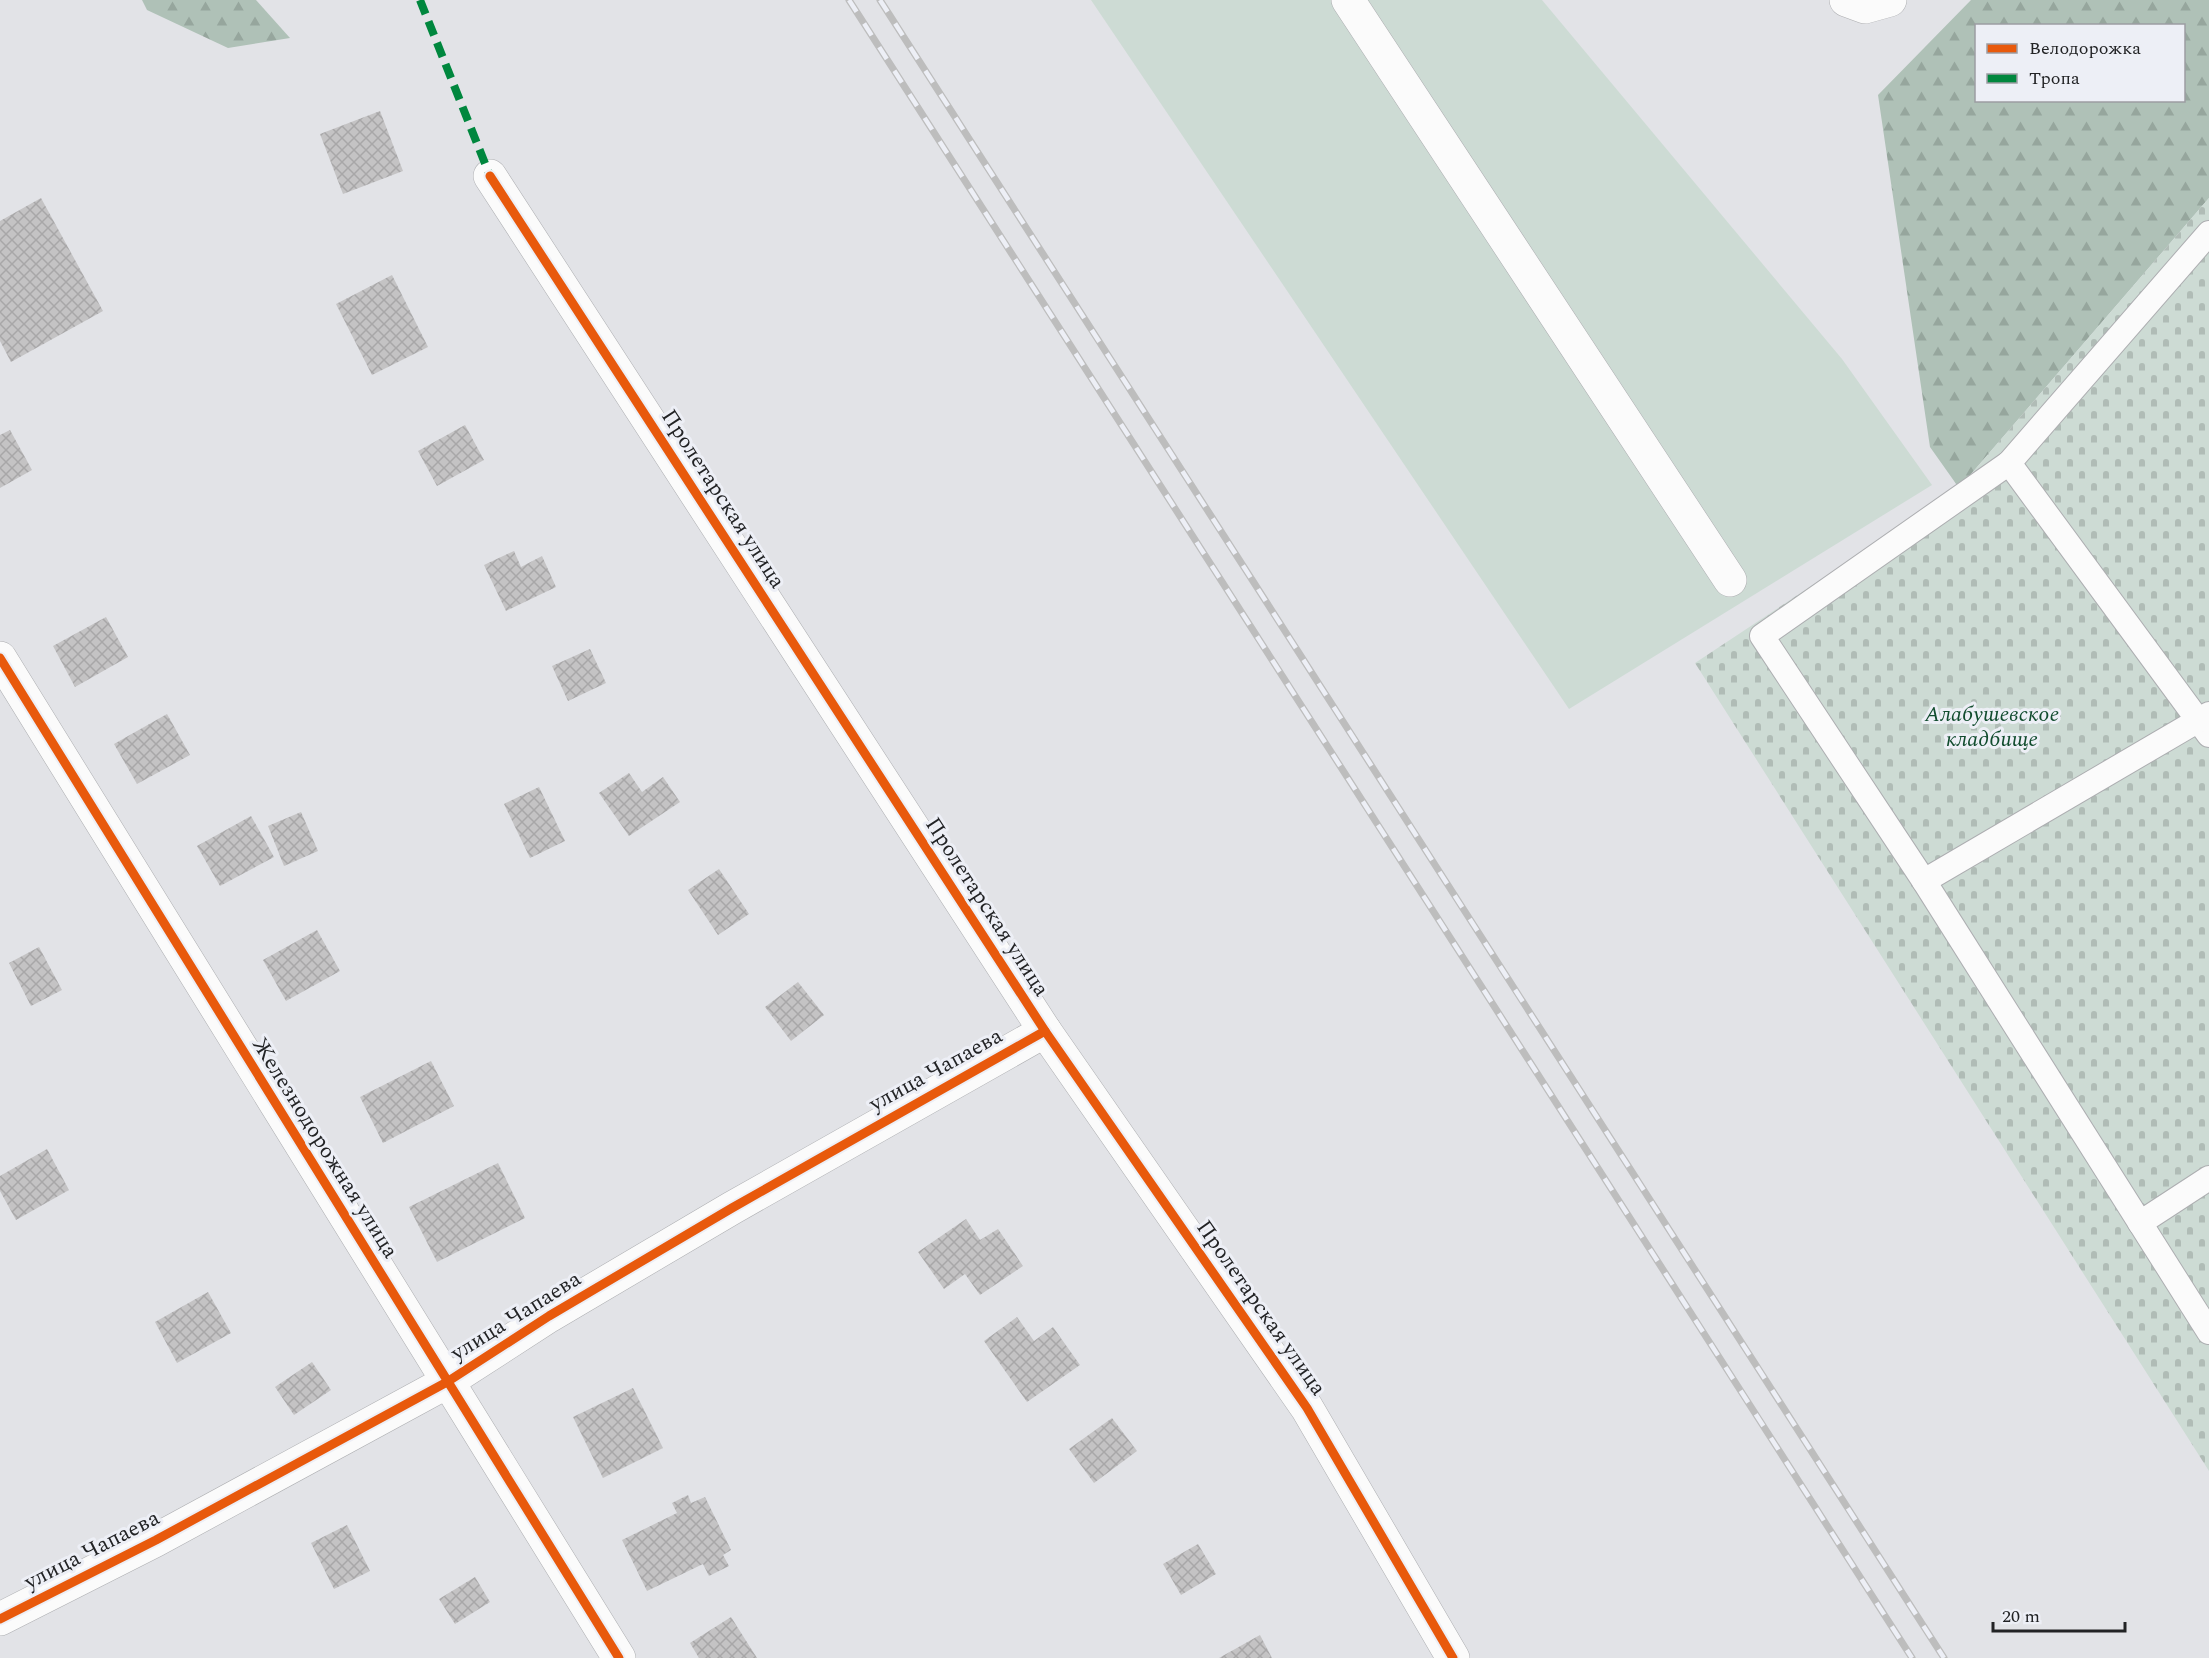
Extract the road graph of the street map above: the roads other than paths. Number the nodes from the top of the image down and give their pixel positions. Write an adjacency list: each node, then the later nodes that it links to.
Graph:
1 (1348, 0): 7 (street)
2 (1846, 0): 3 (street)
3 (1890, 0)
4 (490, 176): 11 (street, Пролетарская улица)
5 (2209, 233): 6 (lane)
6 (2009, 463): 9 (lane); 10 (lane)
7 (1730, 580)
8 (0, 658): 15 (street, Железнодорожная улица)
9 (2206, 723): 10 (lane)
10 (1924, 881): 13 (lane)
11 (1045, 1031): 15 (street, улица Чапаева); 18 (street, Пролетарская улица)
12 (2209, 1178): 13 (lane)
13 (2140, 1223): 14 (lane)
14 (2209, 1332)
15 (447, 1382): 16 (street, улица Чапаева); 17 (street, Железнодорожная улица)
16 (0, 1620)
17 (619, 1658)
18 (1453, 1658)

